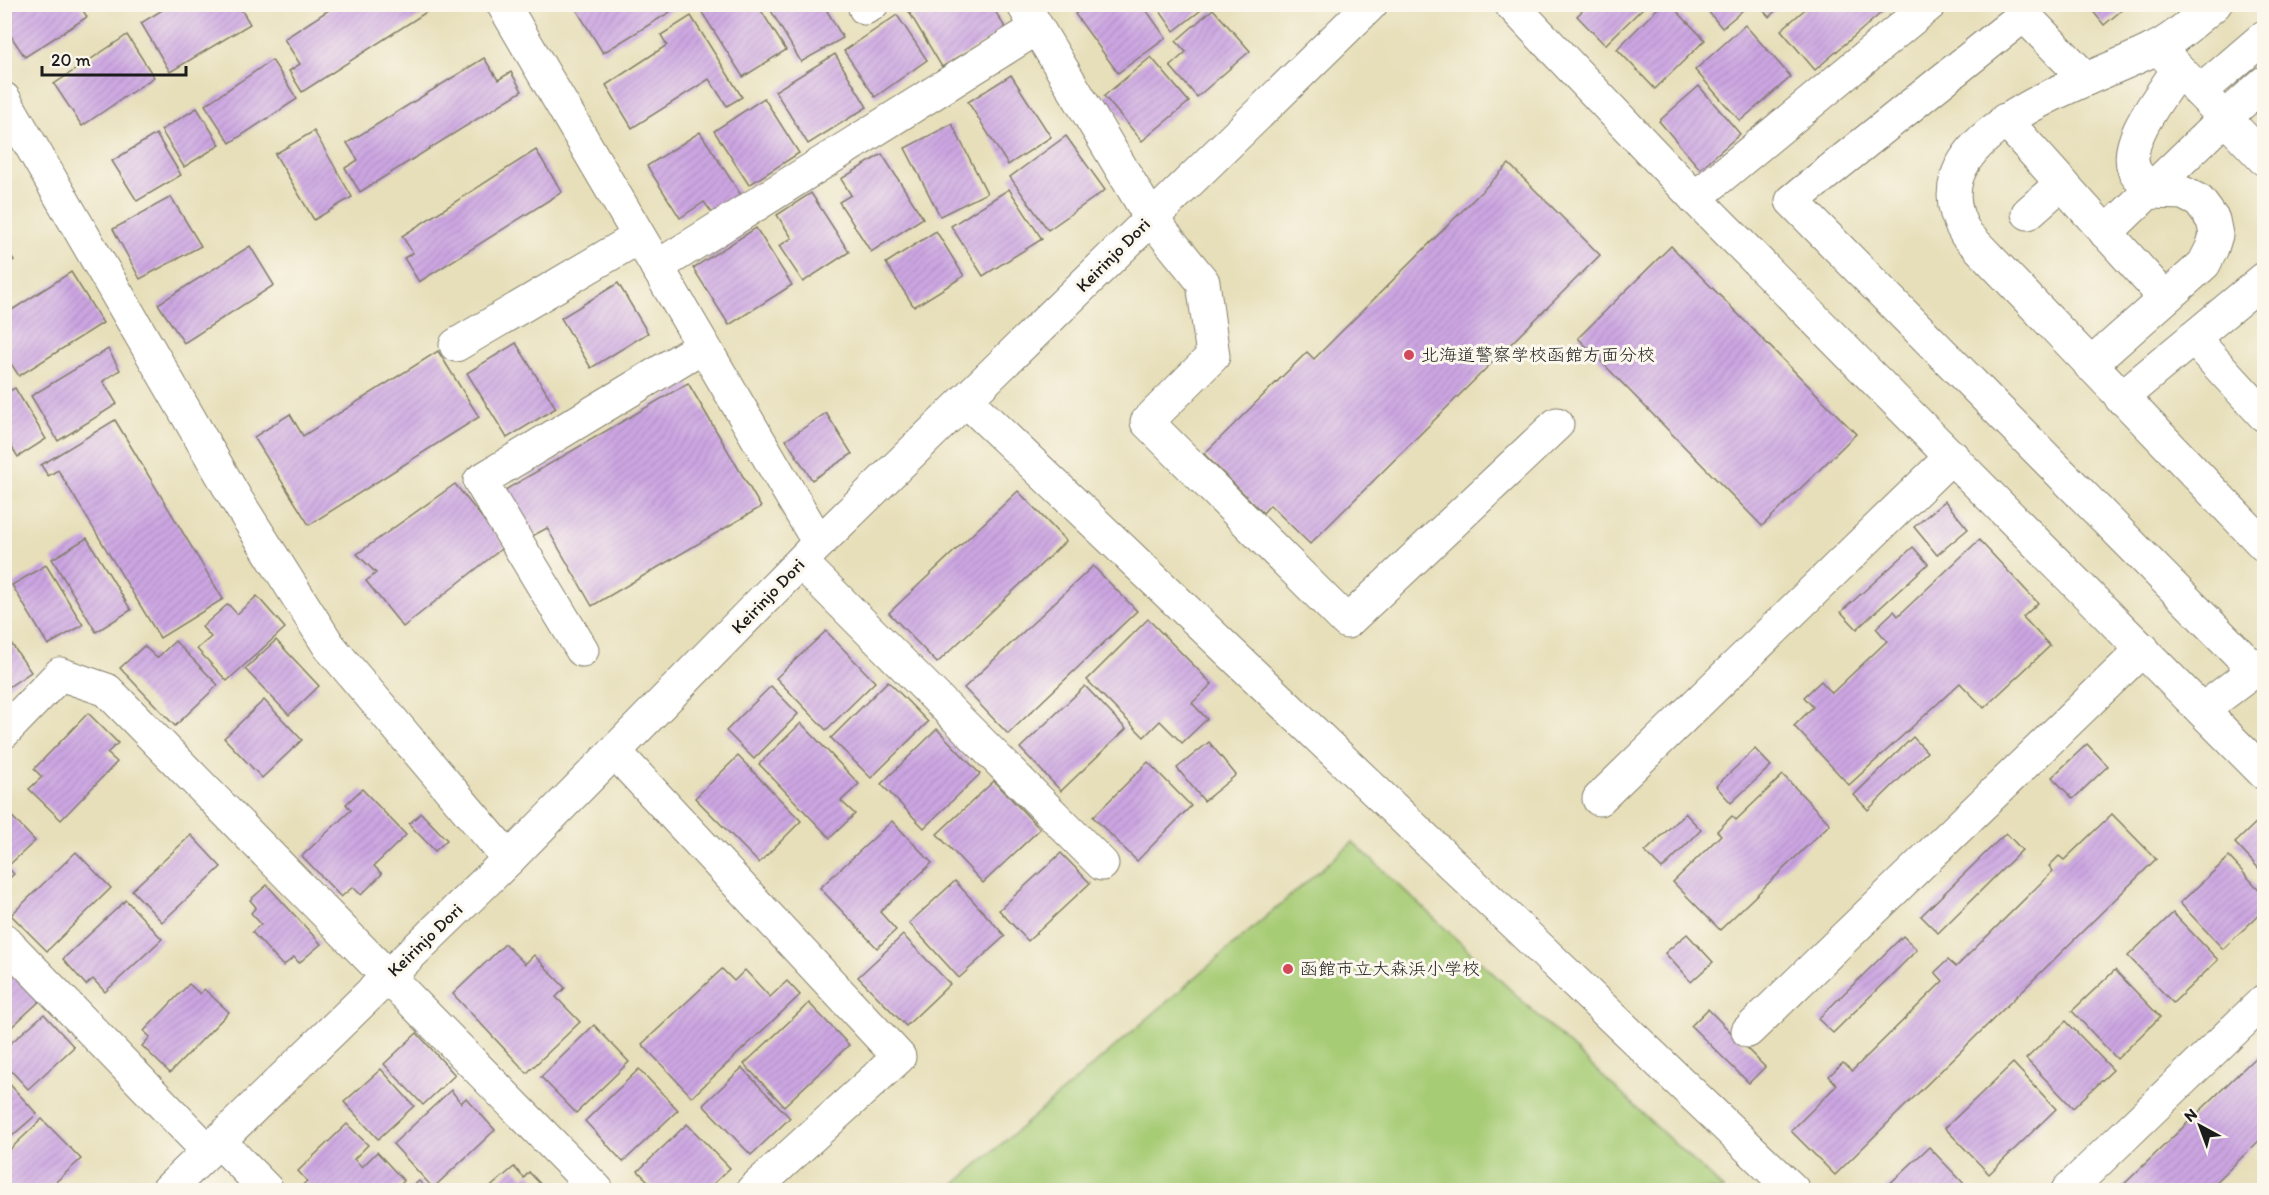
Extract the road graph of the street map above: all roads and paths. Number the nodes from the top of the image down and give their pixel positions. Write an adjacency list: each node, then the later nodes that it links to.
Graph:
1 (503, 4): 22 (street)
2 (1371, 4): 20 (street, Keirinjo Dori)
3 (1511, 4): 18 (street)
4 (1930, 4): 18 (street)
5 (2215, 4): 8 (street)
6 (1030, 16): 20 (street); 23 (street)
7 (2265, 37): 11 (street)
8 (2168, 58): 9 (street); 11 (street); 17 (street)
9 (2086, 79): 14 (street); 39 (street)
10 (2265, 83): 13 (street)
11 (2200, 92): 13 (street)
12 (4, 99): 45 (street)
13 (2224, 118): 15 (street); 17 (street)
14 (2005, 120): 16 (street); 29 (street)
15 (2265, 159)
16 (2062, 183): 19 (street); 21 (street)
17 (2151, 192): 21 (street); 25 (street)
18 (1695, 198): 34 (street)
19 (2028, 213)
20 (1150, 218): 31 (street, Keirinjo Dori); 33 (street)
21 (2106, 233): 25 (street)
22 (639, 237): 23 (street); 27 (street)
23 (657, 267): 28 (street)
24 (2265, 279): 26 (street)
25 (2165, 298): 29 (street)
26 (2193, 338): 30 (street); 32 (street)
27 (456, 345)
28 (704, 346): 36 (street); 37 (street)
29 (2090, 365): 30 (street)
30 (2121, 398): 35 (street)
31 (966, 400): 36 (street, Keirinjo Dori); 56 (street)
32 (2265, 415)
33 (1557, 424)
34 (1952, 456): 38 (street); 44 (street)
35 (2265, 545)
36 (810, 553): 42 (street, Keirinjo Dori); 46 (street)
37 (582, 650)
38 (2143, 650): 40 (street); 50 (street)
39 (2260, 667): 40 (street)
40 (2202, 710): 43 (street)
41 (4, 732): 48 (street)
42 (615, 752): 45 (street, Keirinjo Dori); 55 (street)
43 (2265, 773)
44 (1599, 799)
45 (509, 859): 48 (street, Keirinjo Dori)
46 (1102, 864)
47 (4, 940): 51 (street)
48 (388, 976): 51 (street, Keirinjo Dori); 54 (street)
49 (2265, 1001): 57 (street)
50 (1748, 1031)
51 (213, 1146): 52 (street, Keirinjo Dori); 53 (street)
52 (168, 1191)
53 (267, 1191)
54 (597, 1191)
55 (753, 1191)
56 (1793, 1191)
57 (2068, 1191)

